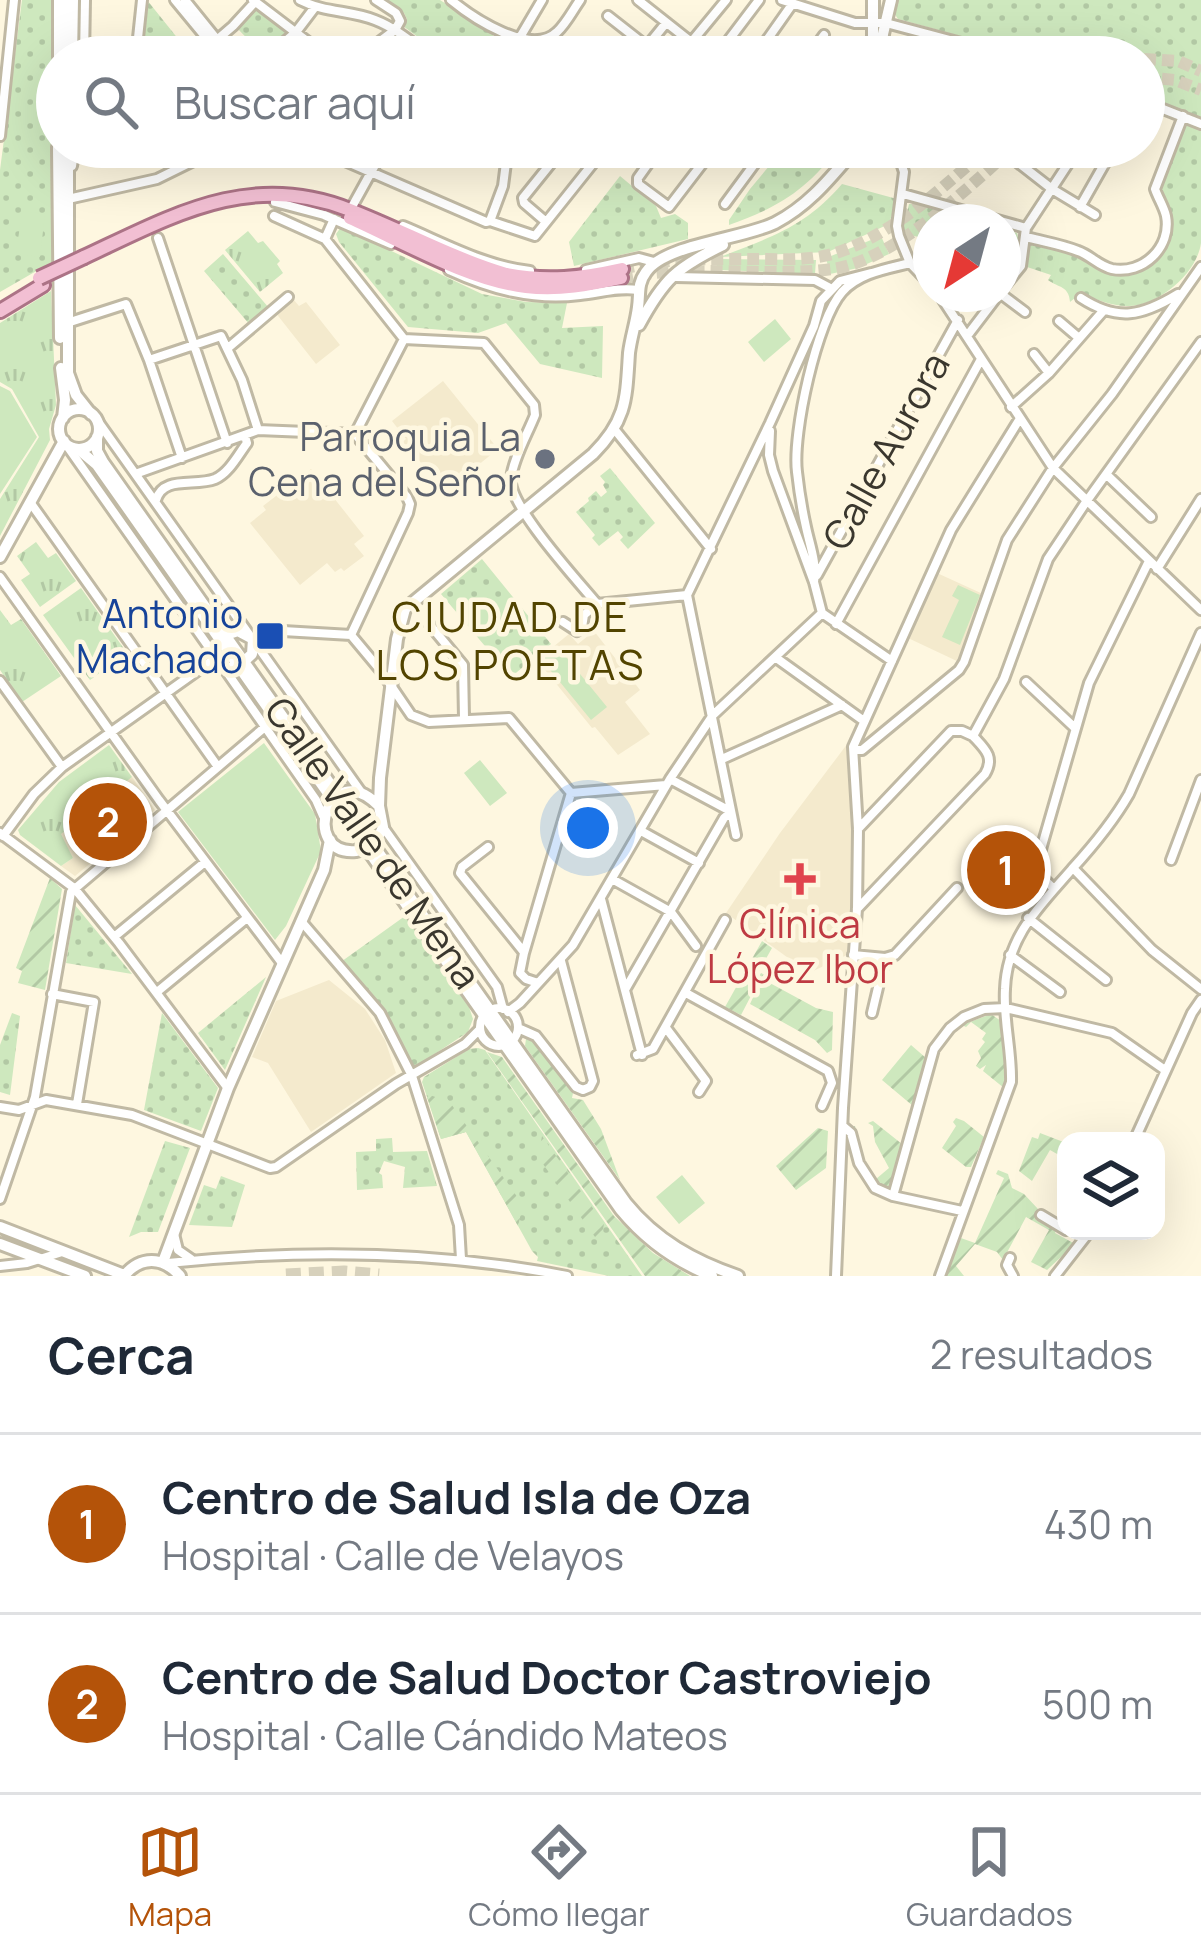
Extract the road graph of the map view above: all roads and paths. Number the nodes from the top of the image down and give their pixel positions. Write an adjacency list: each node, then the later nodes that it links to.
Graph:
1 (14, 0): 51 (street)
2 (77, 0): 26 (main road); 27 (street)
3 (142, 0): 28 (street)
4 (176, 0): 29 (street)
5 (185, 0): 30 (street)
6 (300, 0): 19 (street)
7 (376, 0): 24 (street)
8 (451, 0): 36 (street)
9 (542, 0): 37 (street)
10 (580, 0): 38 (street)
11 (638, 0): 22 (street)
12 (726, 0): 42 (street)
13 (759, 0): 43 (street)
14 (782, 0): 18 (street)
15 (873, 0): 23 (main road)
16 (891, 0): 21 (main road)
17 (254, 1): 25 (street); 31 (street)
18 (793, 3): 23 (street); 44 (street)
19 (315, 8): 24 (street); 25 (street)
20 (608, 16): 39 (street)
21 (886, 22): 23 (street); 46 (main road); 47 (street)
22 (666, 23): 40 (street); 41 (street)
23 (872, 24): 45 (main road)
24 (395, 31): 34 (street); 35 (street)
25 (296, 32): 32 (street); 33 (street)
26 (69, 36)
27 (81, 36)
28 (138, 36)
29 (209, 36)
30 (210, 36)
31 (222, 36)
32 (291, 36)
33 (301, 36)
34 (388, 36)
35 (402, 36)
36 (514, 36)
37 (520, 36)
38 (552, 36)
39 (634, 36)
40 (654, 36)
41 (683, 36)
42 (696, 36)
43 (732, 36)
44 (769, 36)
45 (874, 36)
46 (883, 36)
47 (937, 36)
48 (1165, 110): 49 (street)
49 (1183, 116): 50 (street); 52 (street)
50 (1201, 124)
51 (0, 136)
52 (1165, 163)
53 (58, 168): 129 (main road)
54 (70, 168): 73 (main road)
55 (179, 168): 73 (street)
56 (363, 168): 70 (street)
57 (374, 168): 70 (street)
58 (505, 168): 80 (street)
59 (547, 168): 81 (street)
60 (589, 168): 81 (street)
61 (645, 168): 62 (street)
62 (699, 168)
63 (751, 168): 75 (street)
64 (838, 168): 82 (main road)
65 (903, 168): 72 (street)
66 (1025, 168): 71 (street)
67 (1066, 168): 71 (street)
68 (1102, 168): 77 (street)
69 (1163, 168): 83 (street)
70 (372, 172): 76 (street); 80 (street)
71 (1052, 189): 77 (street); 83 (street)
72 (903, 194): 83 (street); 87 (street)
73 (68, 198): 113 (main road)
74 (277, 204): 76 (street); 79 (street); 85 (street); 91 (main road); 95 (main road, bridge)
75 (724, 204)
76 (353, 205): 86 (street)
77 (1080, 207): 78 (street)
78 (1095, 215)
79 (334, 219): 85 (street); 97 (street)
80 (490, 220): 81 (street)
81 (545, 221)
82 (747, 233): 86 (main road); 93 (main road)
83 (1028, 233): 89 (street)
84 (158, 238): 119 (street)
85 (325, 239): 117 (street)
86 (655, 262): 93 (main road); 97 (main road)
87 (910, 263): 88 (street); 92 (street)
88 (913, 266)
89 (1021, 266)
90 (1201, 267): 99 (street)
91 (621, 273)
92 (871, 273): 96 (street); 100 (street)
93 (668, 278): 94 (street); 98 (main road)
94 (805, 280): 96 (street); 103 (street)
95 (41, 281): 104 (main road); 107 (main road)
96 (831, 288): 100 (street); 103 (street)
97 (638, 290): 98 (main road); 115 (main road)
98 (658, 290): 115 (main road)
99 (1184, 290): 106 (street); 140 (street)
100 (843, 291): 156 (street)
101 (289, 297): 120 (street)
102 (1081, 298): 106 (street)
103 (821, 301): 131 (street)
104 (0, 302)
105 (1021, 309): 110 (street)
106 (1104, 310): 116 (street)
107 (0, 311)
108 (952, 312): 111 (street)
109 (986, 312): 114 (street)
110 (1025, 312)
111 (958, 320): 114 (street); 156 (street, Calle Aurora)
112 (1059, 320): 116 (street)
113 (67, 323): 122 (street); 128 (main road)
114 (967, 336): 123 (street)
115 (631, 338): 133 (main road)
116 (1079, 338): 126 (street)
117 (404, 339): 134 (street); 149 (street)
118 (1201, 342): 124 (street)
119 (194, 344): 120 (street); 122 (street); 137 (street)
120 (228, 348): 132 (street)
121 (1034, 354): 126 (street)
122 (149, 360): 139 (street)
123 (980, 360): 127 (street); 162 (street)
124 (1188, 361): 125 (street); 144 (street)
125 (1201, 369)
126 (1049, 374): 127 (street)
127 (1011, 407): 130 (street)
128 (94, 417): 129 (main road); 135 (main road); 143 (street, Calle Valle de Mena)
129 (62, 418): 138 (main road)
130 (1019, 420): 140 (street); 169 (street)
131 (770, 424): 141 (street); 142 (street)
132 (258, 430): 134 (street); 136 (street)
133 (615, 430): 149 (main road); 151 (street)
134 (356, 434): 165 (street)
135 (98, 436): 138 (main road); 167 (main road, Calle Valle de Mena)
136 (245, 436): 137 (street); 146 (street)
137 (227, 442): 139 (street)
138 (69, 444): 147 (main road); 167 (main road, Calle Valle de Mena)
139 (182, 458): 143 (street)
140 (1053, 468): 148 (street); 183 (street)
141 (747, 471): 142 (street); 151 (street)
142 (773, 471): 156 (street)
143 (137, 473): 146 (street, Calle Valle de Mena)
144 (1107, 475): 148 (street); 150 (street)
145 (1201, 499): 154 (street)
146 (156, 501): 166 (street, Calle Valle de Mena)
147 (30, 502): 152 (main road); 174 (street)
148 (1086, 502): 153 (street); 182 (street)
149 (523, 512): 158 (street); 173 (main road)
150 (1150, 517)
151 (712, 549): 157 (street)
152 (0, 557)
153 (1149, 562): 154 (street); 180 (street)
154 (1157, 569): 159 (street)
155 (0, 577): 181 (street)
156 (814, 582): 160 (street)
157 (688, 594): 158 (street); 176 (street)
158 (597, 604): 161 (street)
159 (1201, 610)
160 (822, 613): 162 (street); 168 (street)
161 (565, 624)
162 (836, 624): 169 (street)
163 (430, 626): 177 (street)
164 (1201, 633): 209 (street)
165 (350, 634): 166 (street); 173 (street)
166 (253, 639): 167 (main road); 170 (main road); 190 (street, Calle Valle de Mena)
167 (219, 651): 170 (main road); 170 (main road, Calle Valle de Mena); 174 (street); 179 (street, Calle Valle de Mena)
168 (775, 657): 175 (street); 176 (street)
169 (892, 661): 178 (street)
170 (242, 665): 192 (main road, Calle Valle de Mena)
171 (0, 681): 185 (street)
172 (1026, 682): 180 (street)
173 (392, 688): 177 (street); 187 (main road)
174 (166, 693): 181 (street); 186 (street)
175 (842, 705): 178 (street); 184 (street)
176 (713, 715): 184 (street); 189 (street)
177 (464, 718): 191 (street)
178 (864, 721): 183 (street)
179 (265, 728): 186 (street); 196 (street, Calle Valle de Mena)
180 (1075, 728): 214 (street)
181 (111, 732): 185 (street); 194 (street)
182 (974, 736): 198 (street); 216 (street)
183 (854, 750): 198 (street)
184 (722, 759): 195 (street)
185 (62, 767): 200 (street)
186 (218, 767): 194 (street)
187 (380, 778): 190 (main road); 193 (main road)
188 (1201, 781): 206 (street)
189 (669, 782): 191 (street); 195 (street); 199 (street)
190 (362, 793): 192 (main road); 193 (main road)
191 (571, 793): 224 (street)
192 (336, 798): 196 (main road); 203 (main road, Calle Valle de Mena)
193 (379, 806): 197 (main road)
194 (166, 810): 207 (street); 212 (street)
195 (731, 812): 201 (street); 208 (street)
196 (324, 817): 202 (main road)
197 (382, 826): 203 (main road); 241 (street, Calle Valle de Mena)
198 (858, 829): 216 (street)
199 (641, 831): 208 (street); 211 (street)
200 (2, 834): 212 (street)
201 (736, 835)
202 (330, 840): 205 (main road); 210 (main road)
203 (369, 846): 205 (main road); 241 (main road, Calle Valle de Mena)
204 (488, 847): 224 (street)
205 (348, 850): 210 (main road)
206 (1171, 860)
207 (205, 862): 218 (street); 222 (street)
208 (699, 863): 217 (street)
209 (1073, 868): 214 (street); 233 (street)
210 (324, 870): 221 (main road)
211 (612, 879): 215 (street); 217 (street)
212 (74, 888): 222 (street); 237 (street)
213 (957, 888): 227 (street)
214 (1053, 889): 219 (street)
215 (601, 898): 228 (street); 232 (street)
216 (857, 909): 225 (street)
217 (671, 913): 223 (street); 232 (street)
218 (247, 918): 229 (street); 234 (street)
219 (1028, 918): 226 (street); 230 (street)
220 (725, 920): 236 (street)
221 (301, 921): 229 (main road); 250 (street)
222 (114, 937): 234 (street)
223 (696, 946)
224 (524, 952): 231 (street)
225 (854, 955): 227 (street); 247 (street)
226 (1010, 955): 235 (street); 239 (street)
227 (885, 958): 242 (street)
228 (561, 959): 231 (street); 243 (street)
229 (282, 963): 251 (main road)
230 (1106, 980)
231 (538, 983): 241 (street)
232 (626, 988): 244 (street)
233 (1201, 989)
234 (157, 992): 251 (street)
235 (1060, 992)
236 (686, 993): 244 (street); 248 (street)
237 (52, 994): 253 (street); 254 (street)
238 (1201, 1000): 240 (street)
239 (1006, 1008): 249 (street); 260 (street); 262 (street)
240 (1196, 1012): 249 (street)
241 (500, 1013): 243 (street, Calle Valle de Mena); 245 (street, Calle Valle de Mena); 246 (main road, Calle Valle de Mena)
242 (872, 1013)
243 (518, 1028): 246 (street)
244 (666, 1028): 252 (street)
245 (482, 1034): 246 (street, Calle Valle de Mena); 250 (street)
246 (508, 1043): 280 (main road, Calle Valle de Mena); 281 (main road, Calle Valle de Mena)
247 (847, 1054): 248 (street); 257 (street)
248 (818, 1064): 255 (street)
249 (1161, 1074): 258 (street)
250 (412, 1076): 259 (street); 272 (street)
251 (228, 1088): 259 (main road)
252 (699, 1092)
253 (77, 1104): 254 (street); 259 (street)
254 (33, 1105): 256 (street); 261 (street)
255 (822, 1106)
256 (0, 1107)
257 (843, 1126): 260 (street); 282 (street)
258 (1138, 1132)
259 (207, 1143): 266 (main road)
260 (893, 1196): 262 (street)
261 (0, 1199)
262 (962, 1211): 283 (street)
263 (1041, 1215): 264 (street)
264 (1057, 1224)
265 (0, 1228): 269 (main road)
266 (174, 1233): 273 (street); 274 (main road)
267 (1084, 1240): 285 (street)
268 (0, 1244): 271 (main road)
269 (67, 1253): 271 (street); 276 (main road)
270 (1010, 1258): 284 (street)
271 (40, 1259): 275 (street); 277 (main road)
272 (461, 1259): 273 (street); 279 (street)
273 (198, 1261): 274 (street)
274 (165, 1263): 276 (main road); 278 (main road)
275 (0, 1266)
276 (124, 1275)
277 (85, 1276)
278 (180, 1276)
279 (567, 1276)
280 (712, 1276)
281 (738, 1276)
282 (836, 1276)
283 (940, 1276)
284 (1013, 1276)
285 (1054, 1276)

